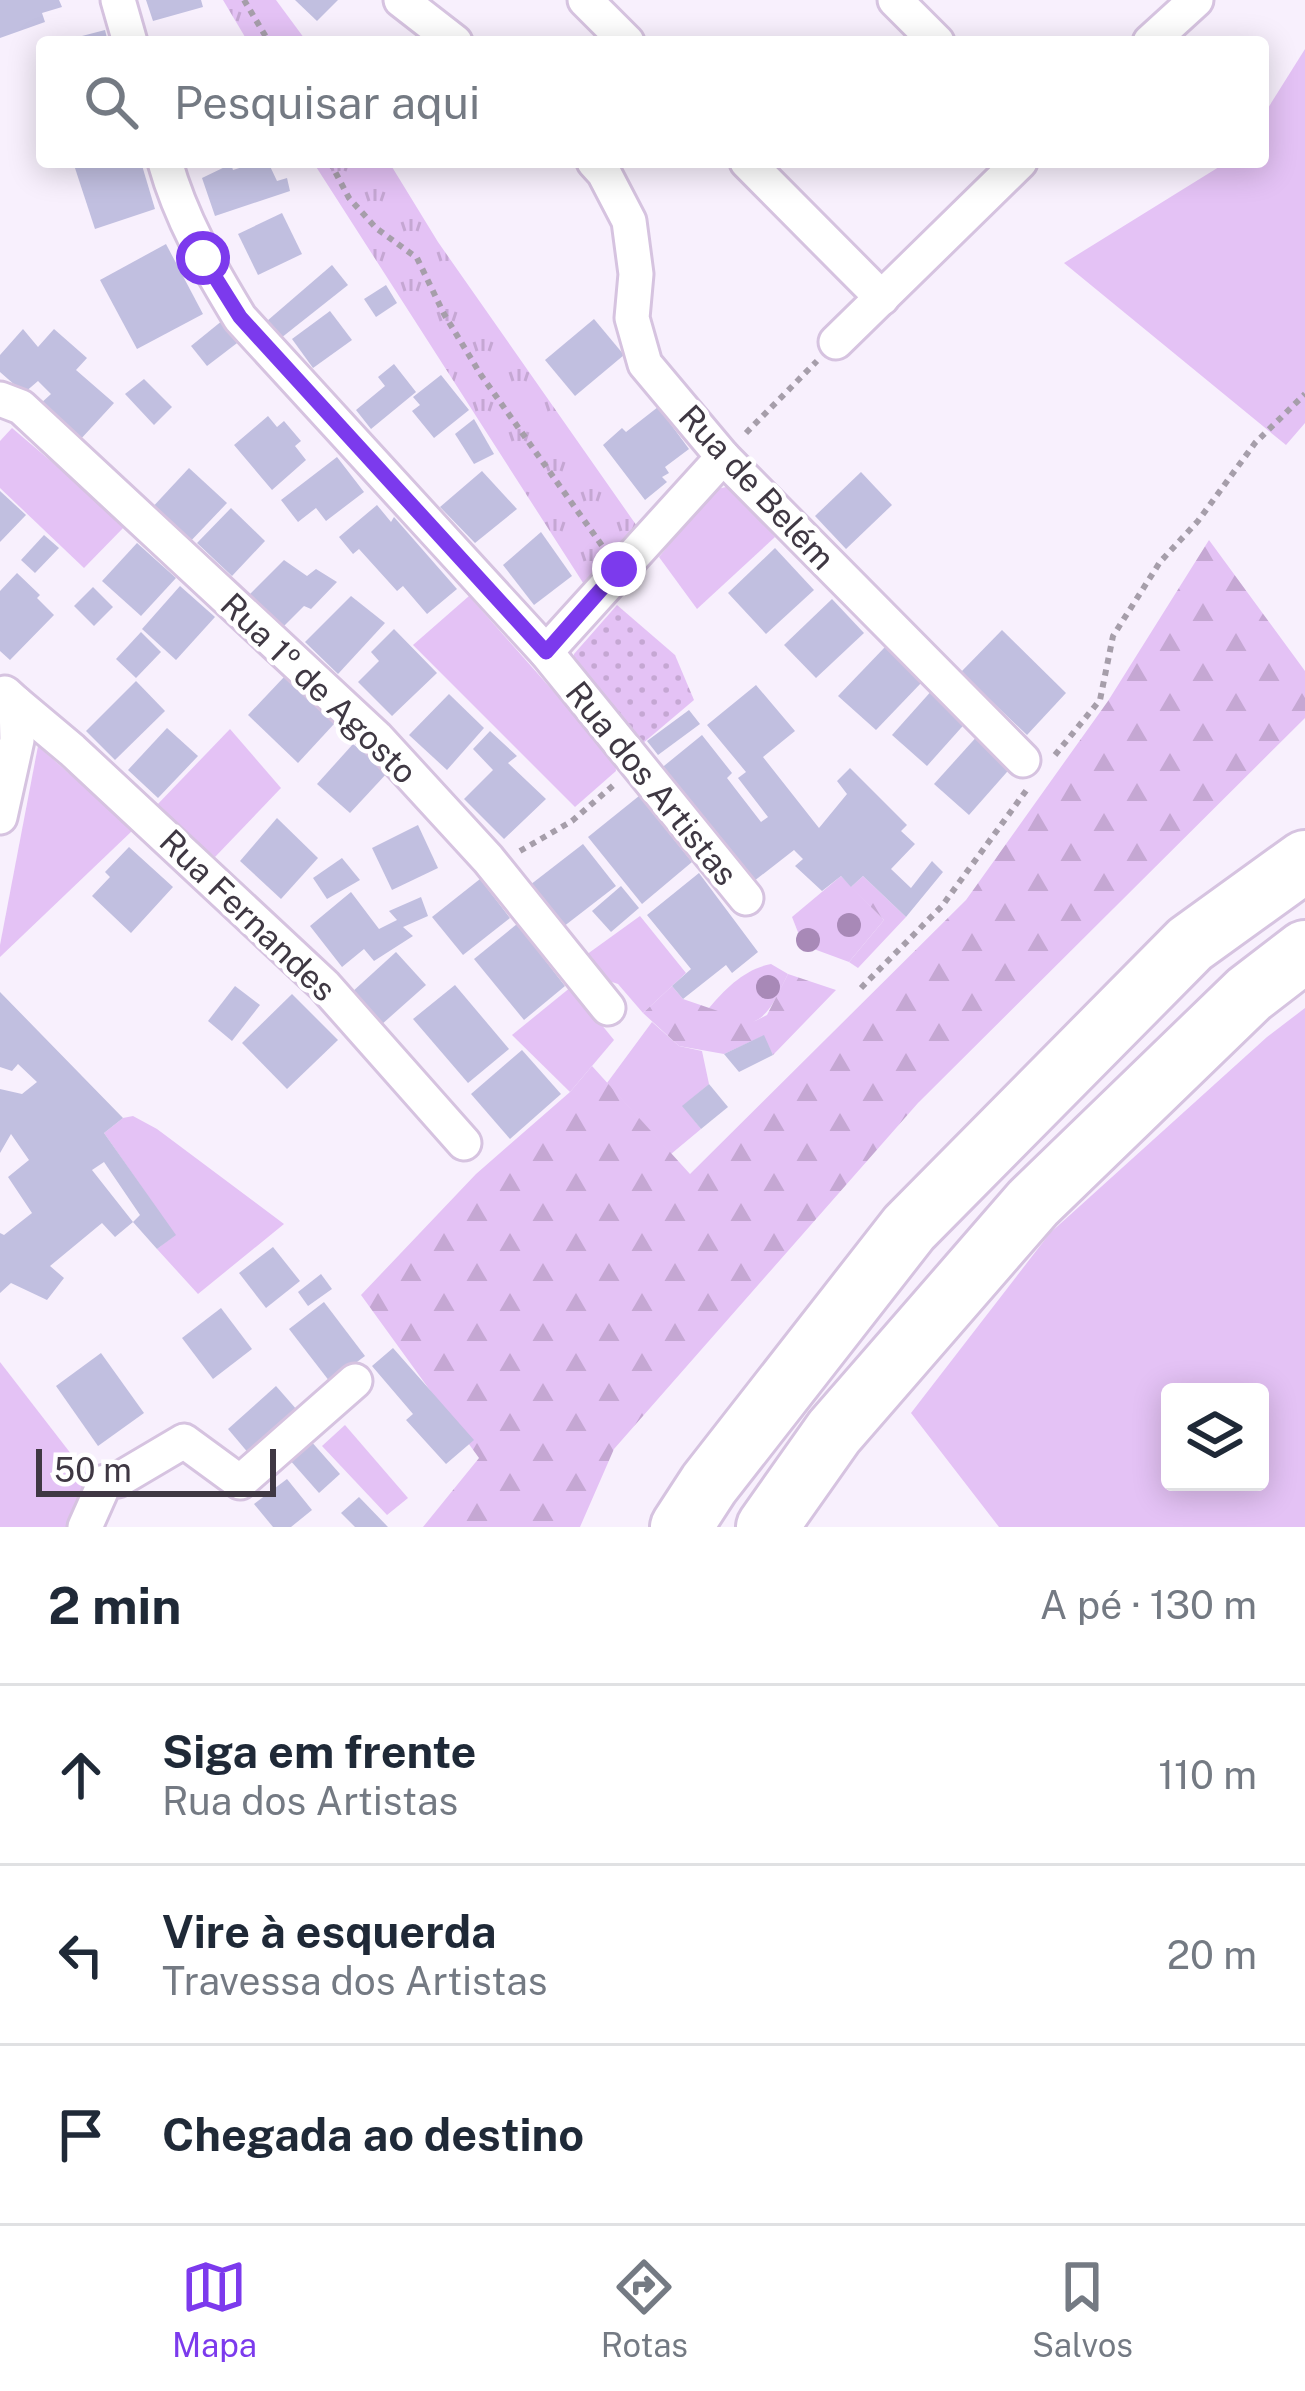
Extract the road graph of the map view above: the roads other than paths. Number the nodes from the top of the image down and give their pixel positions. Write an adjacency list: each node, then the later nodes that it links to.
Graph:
1 (118, 0): 6 (street)
2 (401, 0): 7 (street)
3 (585, 0): 8 (street)
4 (895, 0): 9 (street)
5 (1196, 0): 10 (street)
6 (128, 36)
7 (447, 36)
8 (621, 36)
9 (931, 36)
10 (1157, 36)
11 (166, 168): 19 (street, Rua dos Artistas)
12 (599, 168): 18 (street, Rua de Belém)
13 (752, 168): 15 (street)
14 (1015, 168): 15 (street)
15 (882, 298): 16 (street)
16 (836, 341)
17 (0, 399): 26 (street, Rua 1º de Agosto)
18 (724, 457): 19 (street); 21 (street, Rua de Belém)
19 (546, 652): 24 (street, Rua dos Artistas)
20 (8, 695): 22 (street); 27 (street, Rua Fernandes)
21 (1037, 765)
22 (0, 817)
23 (1305, 861): 30 (highway)
24 (746, 898)
25 (1305, 951): 31 (highway)
26 (608, 1008)
27 (464, 1143)
28 (355, 1382): 29 (street)
29 (85, 1527)
30 (682, 1527)
31 (767, 1527)

